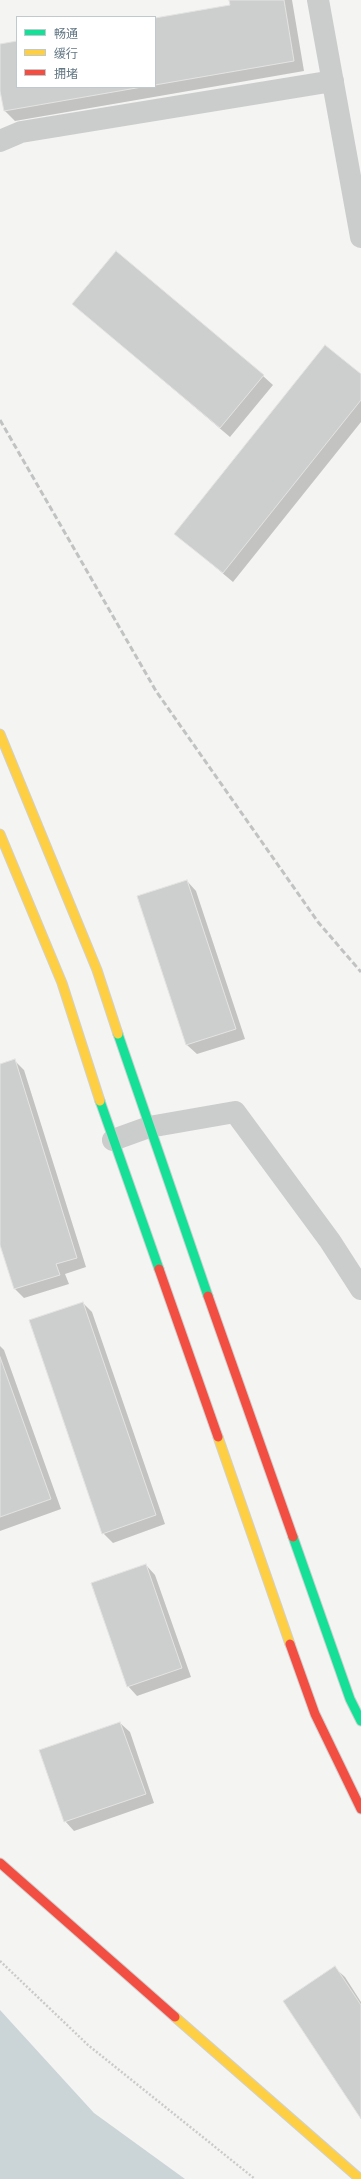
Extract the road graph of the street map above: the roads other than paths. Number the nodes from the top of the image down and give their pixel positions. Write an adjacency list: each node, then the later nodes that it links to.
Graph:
1 (318, 0): 2 (street)
2 (332, 81): 3 (street); 4 (street)
3 (0, 141)
4 (361, 237)
5 (0, 734): 7 (main road)
6 (0, 834): 8 (main road)
7 (149, 1127): 8 (street); 9 (street); 10 (main road)
8 (113, 1140): 11 (main road)
9 (361, 1289)
10 (361, 1721)
11 (361, 1809)
12 (0, 1863): 13 (main road)
13 (360, 2179)

